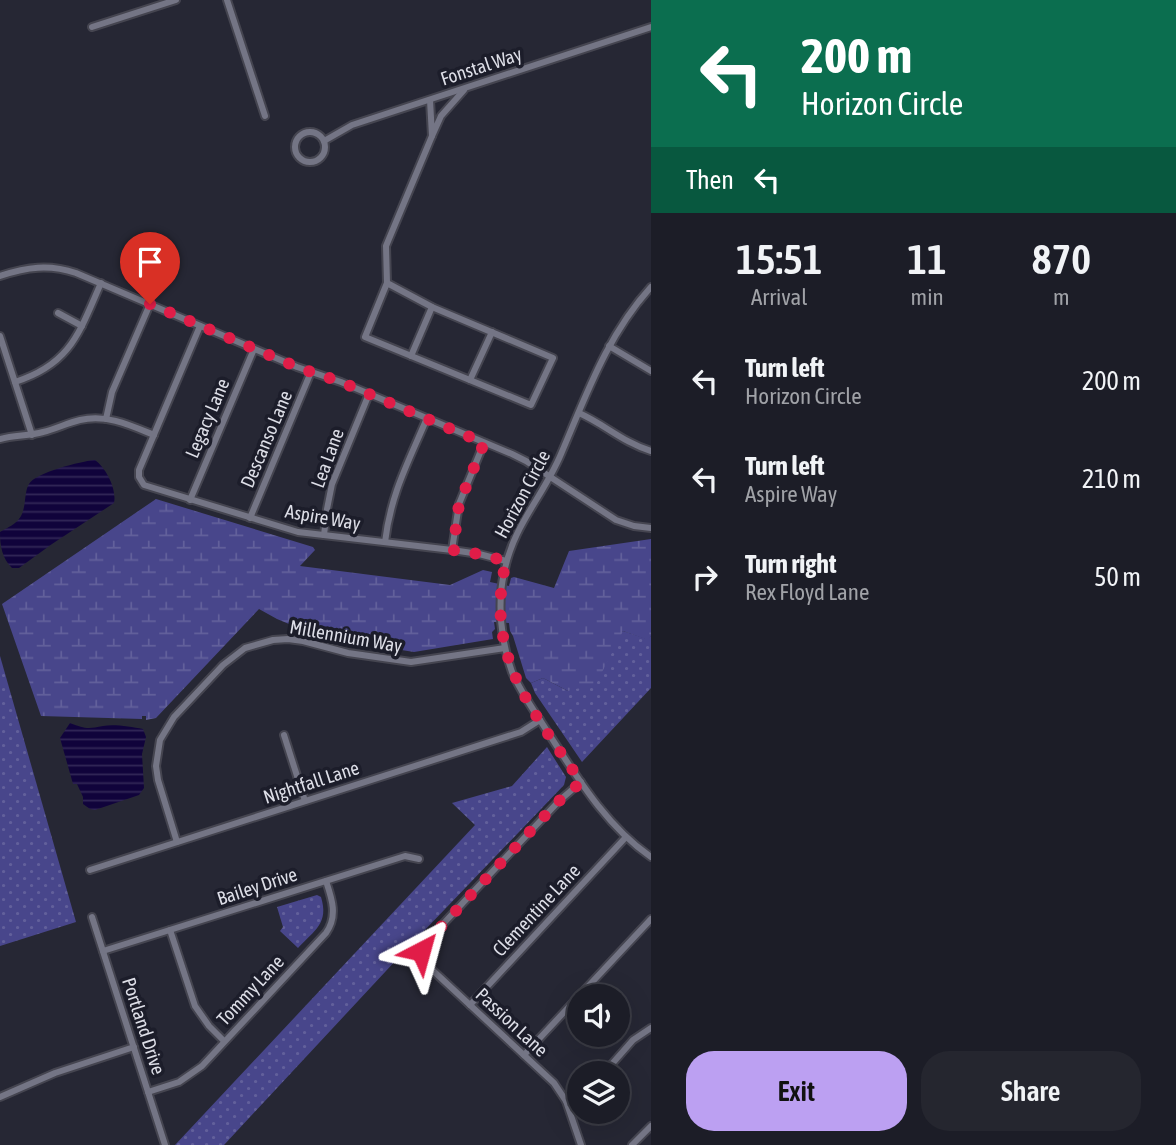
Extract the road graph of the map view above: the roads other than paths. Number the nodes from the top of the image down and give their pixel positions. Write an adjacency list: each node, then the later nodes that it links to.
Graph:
1 (176, 0): 3 (street)
2 (227, 0): 7 (street)
3 (92, 27)
4 (651, 27): 5 (street, Fonstal Way)
5 (465, 88): 6 (street, Fonstal Way); 8 (street)
6 (430, 100): 8 (street); 9 (street, Fonstal Way)
7 (265, 116)
8 (432, 136): 12 (street)
9 (324, 142): 9 (street)
10 (0, 276): 11 (street)
11 (100, 283): 14 (street); 17 (street)
12 (387, 283): 15 (street); 23 (street)
13 (651, 287): 21 (street, Horizon Circle)
14 (150, 304): 18 (street); 31 (street)
15 (432, 307): 19 (street); 23 (street)
16 (58, 313): 17 (street)
17 (82, 326): 27 (street)
18 (200, 326): 22 (street); 33 (street)
19 (492, 332): 26 (street); 26 (street)
20 (0, 336): 27 (street)
21 (609, 346): 24 (street); 29 (street, Horizon Circle)
22 (254, 349): 25 (street); 38 (street, Legacy Lane)
23 (411, 356): 26 (street)
24 (651, 371)
25 (312, 372): 28 (street); 39 (street, Descanso Lane)
26 (470, 380)
27 (15, 382): 32 (street)
28 (369, 394): 30 (street); 41 (street, Lea Lane)
29 (579, 413): 36 (street); 37 (street, Horizon Circle)
30 (427, 418): 35 (street); 42 (street)
31 (106, 419): 32 (street); 33 (street)
32 (32, 435): 34 (street)
33 (154, 435): 38 (street, Aspire Way)
34 (0, 439)
35 (484, 443): 37 (street); 43 (street)
36 (651, 451)
37 (551, 477): 40 (street); 44 (street, Horizon Circle)
38 (190, 500): 39 (street, Aspire Way)
39 (250, 518): 41 (street, Aspire Way)
40 (651, 528)
41 (324, 535): 42 (street, Aspire Way)
42 (385, 542): 43 (street, Aspire Way)
43 (453, 550): 44 (street, Aspire Way)
44 (506, 561): 45 (street, Horizon Circle)
45 (505, 648): 46 (street, Horizon Circle); 51 (street, Millennium Way)
46 (540, 720): 48 (street, Horizon Circle); 49 (street, Nightfall Lane)
47 (284, 736): 49 (street)
48 (581, 782): 50 (street, Horizon Circle); 60 (street, Passion Lane)
49 (304, 801): 51 (street, Nightfall Lane)
50 (626, 837): 52 (street, Horizon Circle); 60 (street, Clementine Lane)
51 (177, 842): 54 (street, Nightfall Lane)
52 (651, 857)
53 (419, 859): 55 (street, Bailey Drive)
54 (90, 870)
55 (326, 881): 58 (street, Bailey Drive); 62 (street, Tommy Lane)
56 (92, 918): 59 (street, Portland Drive)
57 (650, 921): 64 (street)
58 (170, 930): 59 (street, Bailey Drive); 62 (street)
59 (103, 951): 63 (street, Portland Drive)
60 (470, 1005): 64 (street, Passion Lane)
61 (651, 1028): 65 (street)
62 (224, 1041): 66 (street, Tommy Lane)
63 (134, 1047): 66 (street, Portland Drive); 67 (street)
64 (524, 1055): 68 (street, Passion Lane)
65 (615, 1061)
66 (148, 1092): 70 (street, Portland Drive)
67 (0, 1097)
68 (566, 1101): 71 (street, Passion Lane)
69 (651, 1126): 72 (street)
70 (165, 1145)
71 (581, 1145)
72 (632, 1145)

